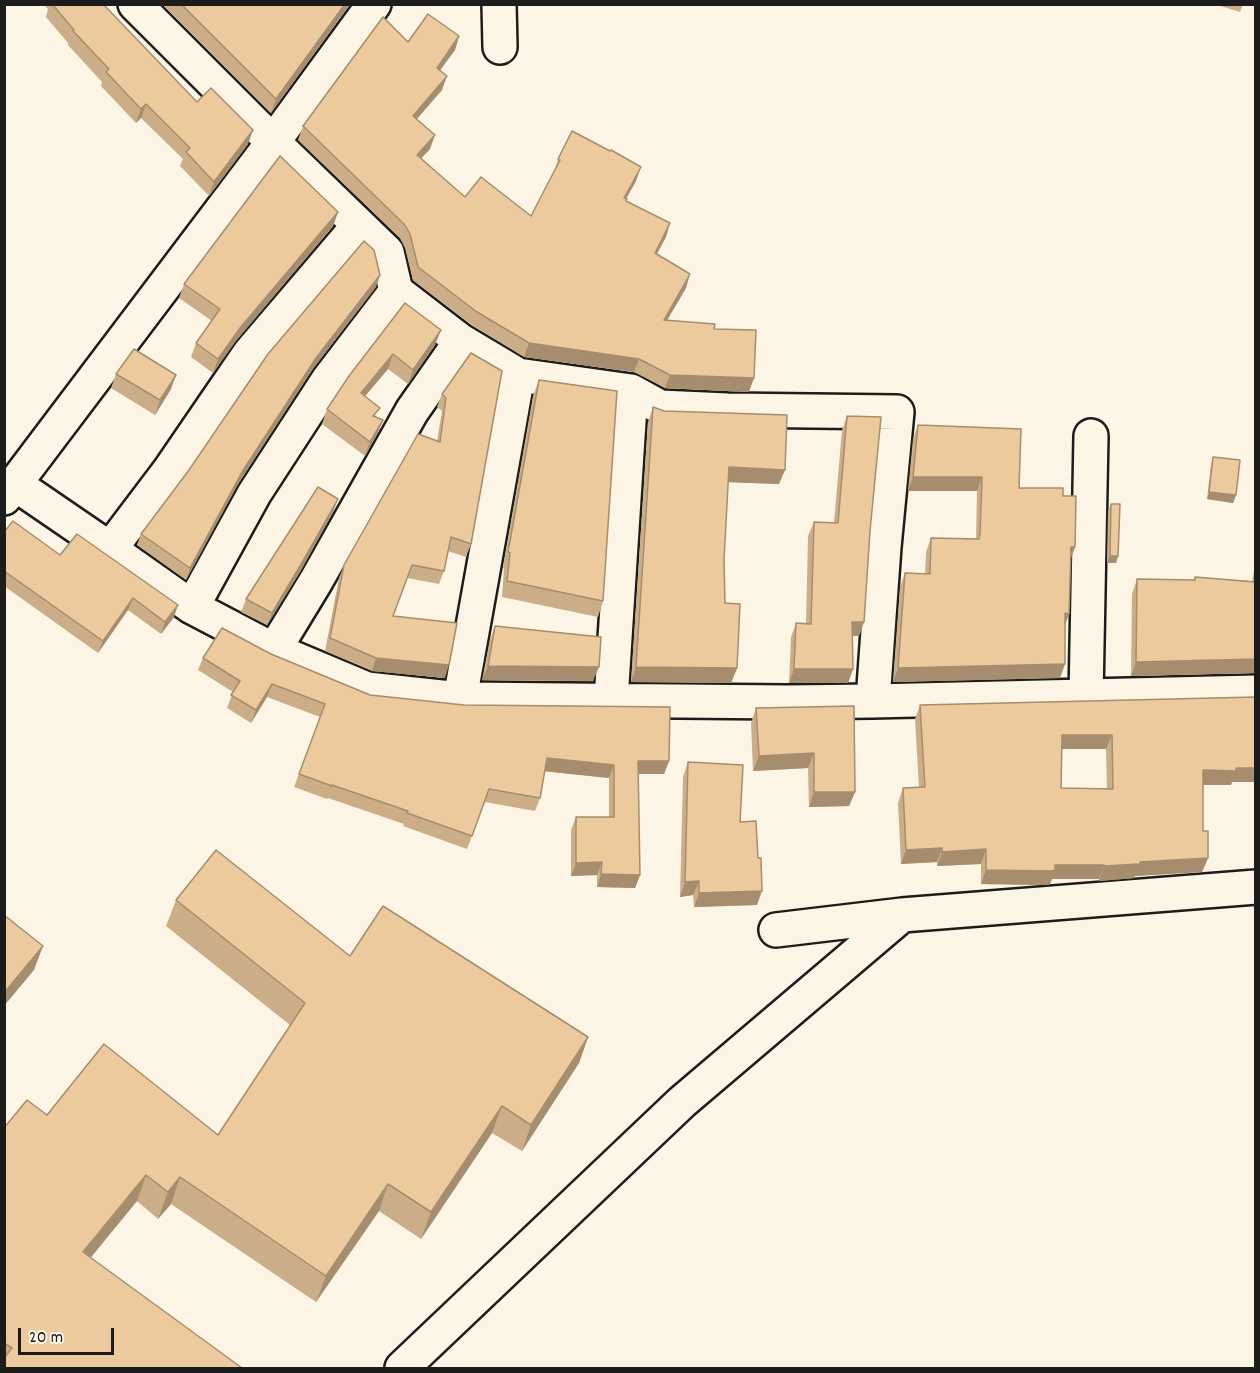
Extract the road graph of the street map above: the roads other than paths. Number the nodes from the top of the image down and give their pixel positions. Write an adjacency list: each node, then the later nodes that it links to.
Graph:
1 (135, 4): 5 (street)
2 (374, 4): 5 (street)
3 (499, 4): 4 (street)
4 (500, 47)
5 (273, 142): 6 (street); 12 (street)
6 (359, 225): 7 (street); 13 (street)
7 (396, 291): 8 (street); 14 (street)
8 (461, 341): 9 (street); 15 (street)
9 (518, 375): 10 (street); 18 (street)
10 (631, 391): 19 (street); 20 (street)
11 (1090, 436): 17 (street)
12 (10, 491): 13 (street)
13 (110, 549): 14 (street)
14 (192, 607): 15 (street)
15 (274, 650): 18 (street)
16 (1256, 692): 17 (street)
17 (1086, 696): 20 (street)
18 (460, 699): 19 (street)
19 (611, 700): 20 (street)
20 (873, 702)
21 (1256, 887): 22 (street)
22 (902, 915): 23 (street); 24 (street)
23 (776, 930)
24 (402, 1368)

